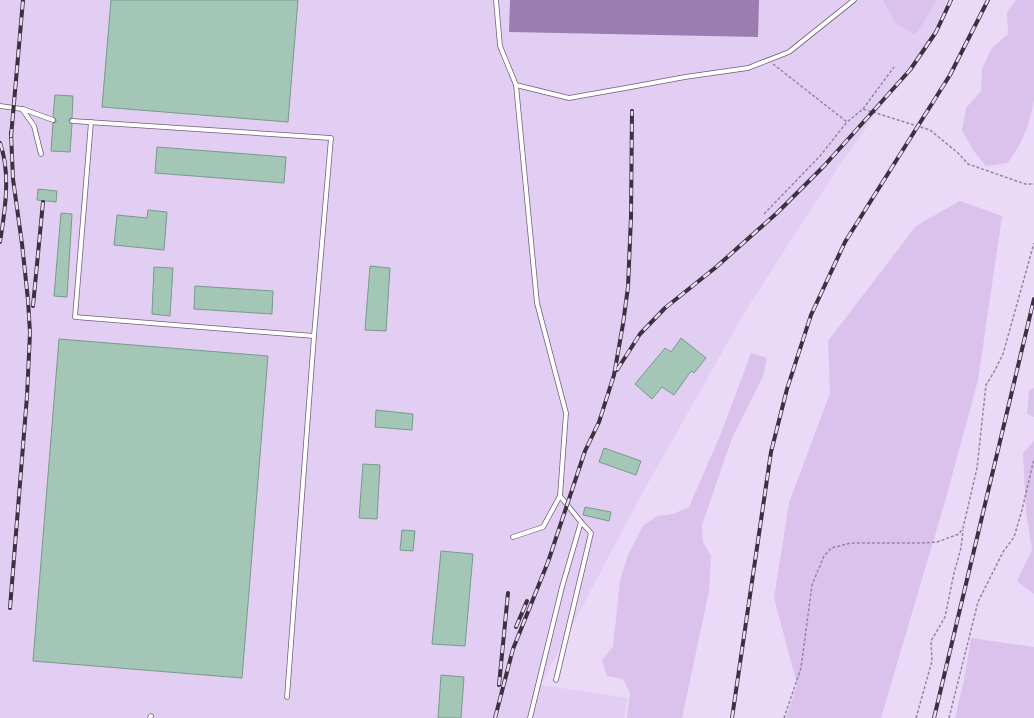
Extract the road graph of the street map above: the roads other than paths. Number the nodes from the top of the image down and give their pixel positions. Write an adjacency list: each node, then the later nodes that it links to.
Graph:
1 (496, 0): 3 (lane)
2 (854, 0): 3 (lane)
3 (516, 85): 11 (lane)
4 (0, 106): 5 (lane)
5 (22, 109): 6 (lane); 9 (lane)
6 (53, 120)
7 (72, 121): 8 (lane)
8 (91, 122): 10 (lane); 10 (lane)
9 (41, 154)
10 (314, 336): 15 (lane)
11 (560, 496): 12 (lane); 13 (lane)
12 (581, 522): 14 (lane); 16 (lane)
13 (513, 537)
14 (556, 680)
15 (287, 697)
16 (530, 718)

